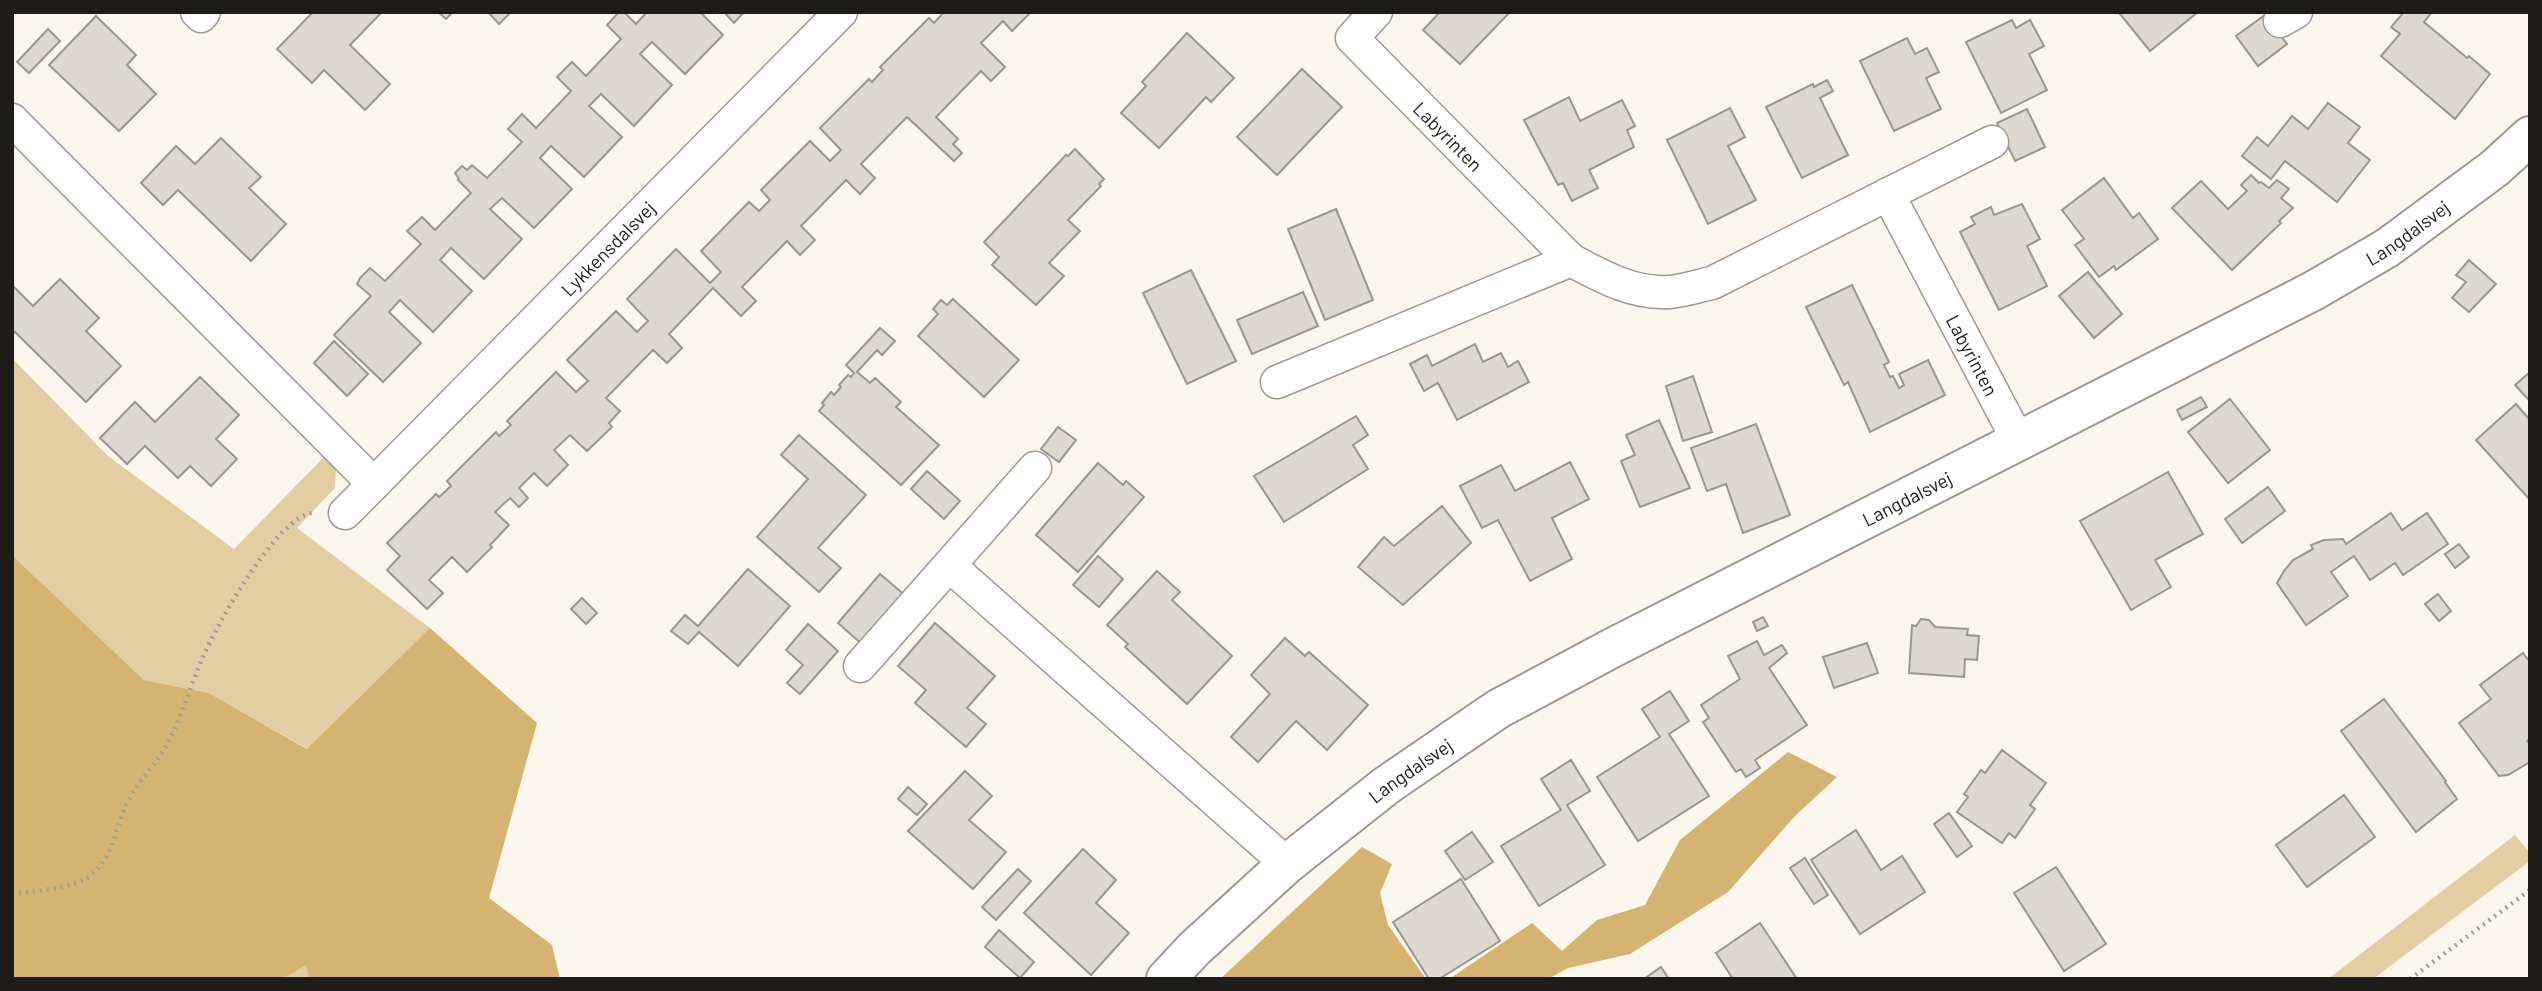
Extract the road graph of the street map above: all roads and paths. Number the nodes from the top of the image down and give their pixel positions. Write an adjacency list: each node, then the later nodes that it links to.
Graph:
1 (197, 12): 2 (street)
2 (204, 12)
3 (841, 12): 13 (street, Lykkensdalsvej)
4 (1376, 12): 9 (street, Labyrinten)
5 (12, 120): 13 (street)
6 (2530, 136): 11 (street, Langdalsvej)
7 (1992, 142): 8 (street, Labyrinten)
8 (1888, 194): 9 (street, Labyrinten); 11 (street, Labyrinten)
9 (1571, 260): 10 (street)
10 (1277, 382)
11 (2019, 442): 17 (street, Langdalsvej)
12 (1035, 468): 15 (street)
13 (374, 484): 14 (street, Lykkensdalsvej)
14 (345, 513): 19 (path)
15 (950, 566): 16 (street); 17 (street)
16 (860, 666)
17 (1287, 864): 20 (street, Langdalsvej)
18 (2530, 890): 21 (path)
19 (12, 893)
20 (1166, 979)
21 (2410, 979)

